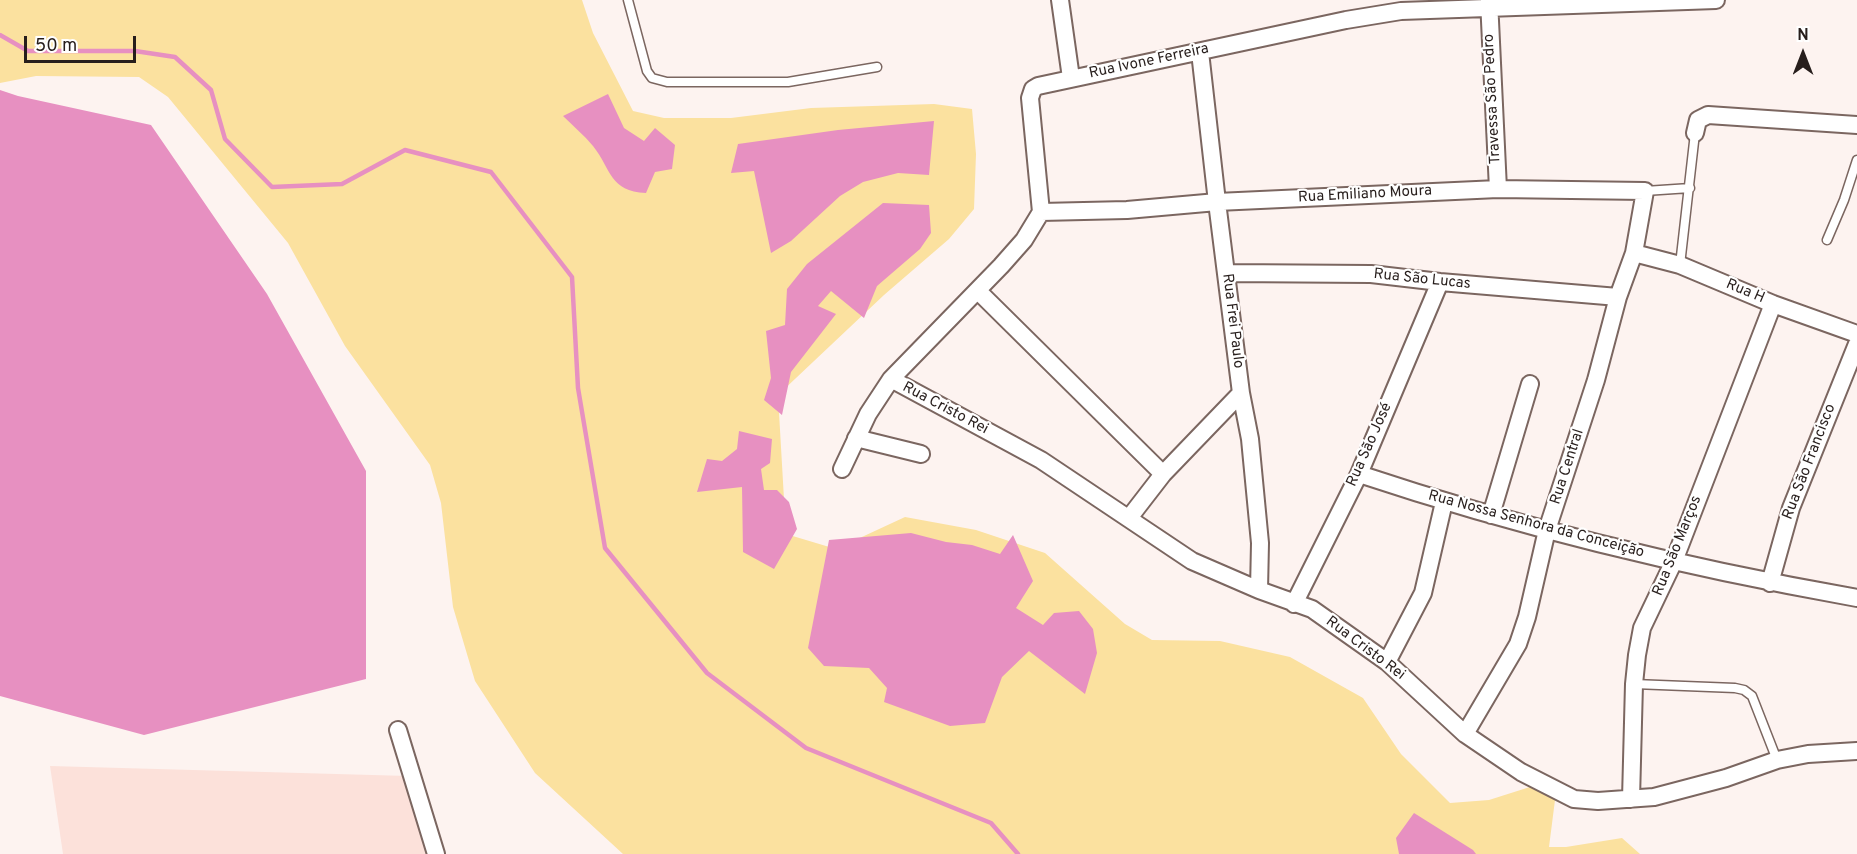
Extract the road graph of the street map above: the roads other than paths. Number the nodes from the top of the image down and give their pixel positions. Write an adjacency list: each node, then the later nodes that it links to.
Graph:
1 (628, 0): 6 (lane)
2 (1060, 0): 7 (street)
3 (1716, 0): 4 (street, Rua Ivone Ferreira)
4 (1489, 4): 5 (street, Rua Ivone Ferreira); 12 (street, Travessa São Pedro)
5 (1200, 52): 7 (street, Rua Ivone Ferreira); 14 (street, Rua Frei Paulo)
6 (877, 67)
7 (1071, 78): 15 (street, Rua Ivone Ferreira)
8 (1857, 125): 9 (street)
9 (1695, 133): 11 (lane)
10 (1857, 160): 16 (lane)
11 (1690, 188): 13 (lane, Rua Emiliano Moura); 18 (lane)
12 (1498, 189): 13 (street, Rua Emiliano Moura); 14 (street, Rua Emiliano Moura)
13 (1645, 191): 17 (street, Rua Central)
14 (1217, 202): 15 (street, Rua Emiliano Moura); 19 (street, Rua Frei Paulo)
15 (1041, 212): 21 (street)
16 (1827, 240)
17 (1634, 253): 18 (street, Rua H); 22 (street, Rua Central)
18 (1680, 265): 23 (street, Rua H)
19 (1227, 273): 20 (street, Rua São Lucas); 28 (street, Rua Frei Paulo)
20 (1440, 282): 22 (street, Rua São Lucas); 33 (street, Rua São José)
21 (978, 291): 26 (street); 32 (street)
22 (1618, 297): 37 (street, Rua Central)
23 (1773, 304): 24 (street, Rua H); 38 (street, Rua São Marços)
24 (1857, 334)
25 (1857, 344): 39 (street, Rua São Francisco)
26 (891, 379): 29 (street); 36 (street, Rua Cristo Rei)
27 (1530, 384): 35 (street)
28 (1241, 393): 32 (street); 40 (street, Rua Frei Paulo)
29 (856, 438): 30 (street); 31 (street)
30 (921, 454)
31 (842, 470)
32 (1163, 474): 36 (street)
33 (1359, 474): 34 (street, Rua Nossa Senhora da Conceição); 42 (street, Rua São José)
34 (1444, 502): 35 (street, Rua Nossa Senhora da Conceição); 43 (street)
35 (1491, 515): 37 (street, Rua Nossa Senhora da Conceição)
36 (1129, 518): 40 (street, Rua Cristo Rei)
37 (1547, 530): 38 (street, Rua Nossa Senhora da Conceição); 46 (street, Rua Central)
38 (1674, 561): 39 (street, Rua Nossa Senhora da Conceição); 44 (street, Rua São Marços)
39 (1770, 583): 41 (street, Rua Nossa Senhora da Conceição)
40 (1259, 590): 42 (street, Rua Cristo Rei)
41 (1857, 598)
42 (1294, 604): 43 (street, Rua Cristo Rei)
43 (1387, 662): 46 (street, Rua Cristo Rei)
44 (1634, 684): 48 (lane); 49 (street, Rua São Marços)
45 (398, 730): 50 (street)
46 (1465, 734): 49 (street, Rua Cristo Rei)
47 (1857, 751): 48 (street, Rua Cristo Rei)
48 (1777, 760): 49 (street, Rua Cristo Rei)
49 (1630, 799)
50 (436, 854)

